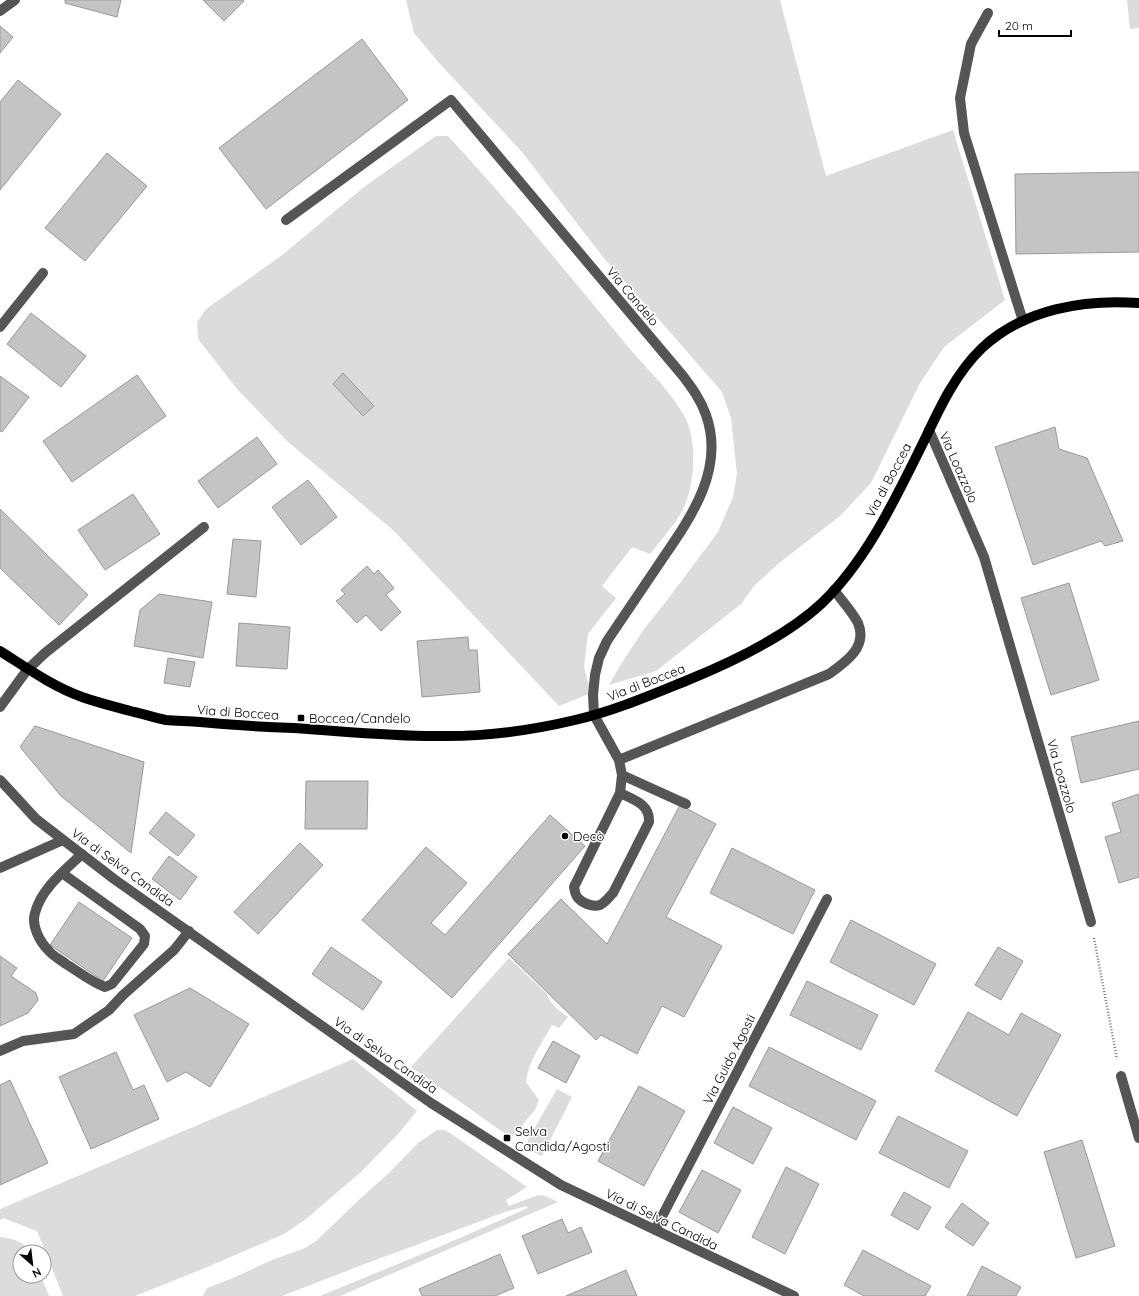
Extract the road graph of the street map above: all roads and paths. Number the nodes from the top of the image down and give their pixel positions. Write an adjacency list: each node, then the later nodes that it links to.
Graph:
1 (15, 0): 2 (street)
2 (0, 11)
3 (988, 13): 7 (street)
4 (286, 220): 15 (street, Via Candelo)
5 (43, 273): 8 (street)
6 (1139, 303): 7 (main road, Via di Boccea)
7 (1023, 321): 9 (main road, Via di Boccea)
8 (0, 328)
9 (929, 430): 11 (main road, Via di Boccea); 26 (street, Via Loazzolo)
10 (204, 527): 13 (street)
11 (834, 590): 15 (main road, Via di Boccea); 16 (street)
12 (2, 652): 13 (main road, Via di Boccea)
13 (27, 670): 14 (street); 15 (main road, Via di Boccea)
14 (0, 707)
15 (594, 715): 16 (street)
16 (619, 760): 17 (street)
17 (622, 775): 19 (street); 20 (street)
18 (0, 780): 21 (street, Via di Selva Candida)
19 (620, 792): 19 (street)
20 (686, 804)
21 (63, 840): 22 (street, Via di Selva Candida); 23 (street)
22 (82, 854): 24 (street); 27 (street, Via di Selva Candida)
23 (0, 868)
24 (62, 874): 24 (street)
25 (826, 899): 31 (street, Via Guido Agosti)
26 (1091, 922): 29 (path)
27 (189, 931): 28 (street); 31 (street, Via di Selva Candida)
28 (0, 1051)
29 (1121, 1076): 30 (street)
30 (1139, 1138)
31 (655, 1230): 32 (street, Via di Selva Candida)
32 (794, 1296)

